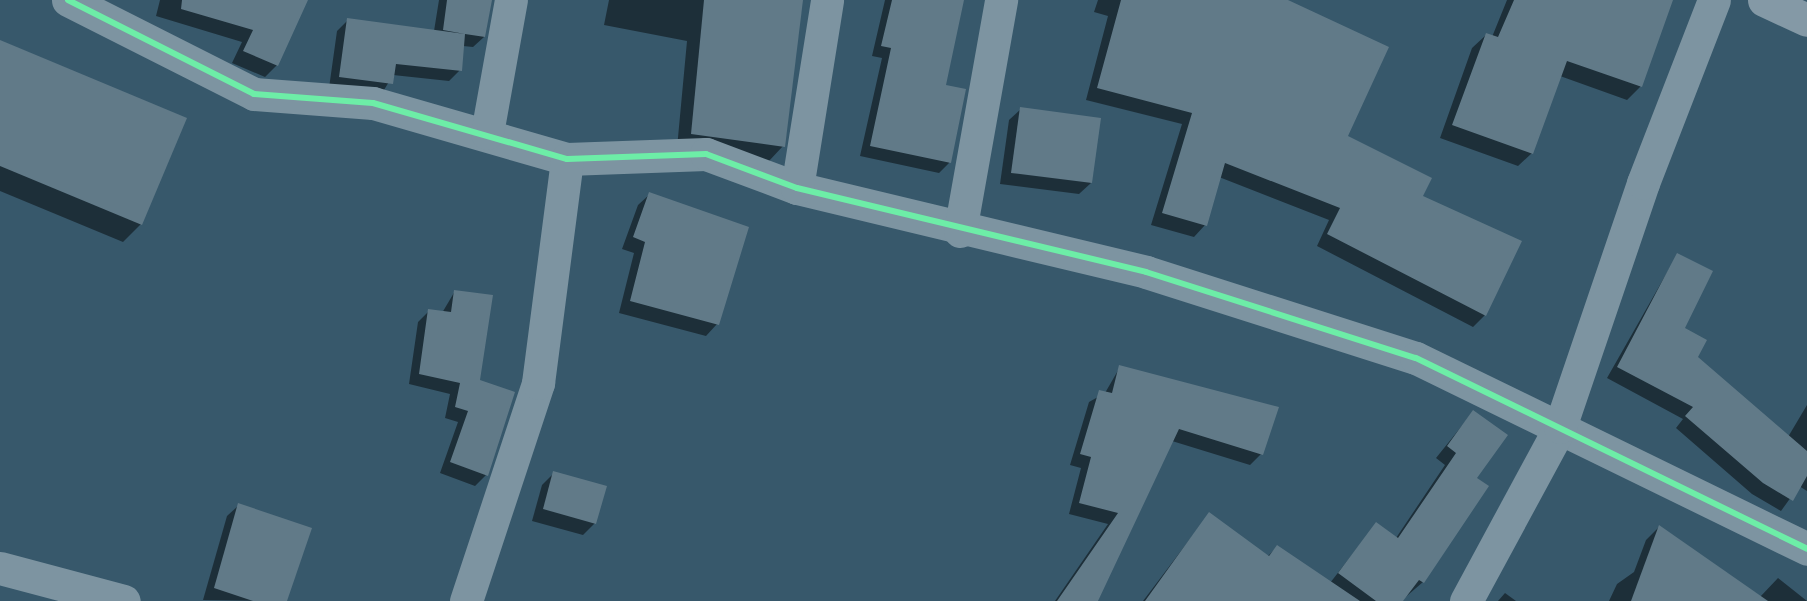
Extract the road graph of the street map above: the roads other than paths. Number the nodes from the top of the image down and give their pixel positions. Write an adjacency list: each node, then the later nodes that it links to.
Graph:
1 (68, 0): 8 (street)
2 (511, 0): 8 (street)
3 (827, 0): 10 (street)
4 (1001, 0): 11 (street)
5 (1714, 0): 12 (street)
6 (1764, 0): 7 (street)
7 (1807, 20)
8 (488, 133): 9 (street)
9 (567, 159): 10 (street); 16 (street)
10 (797, 188): 11 (street)
11 (960, 231): 12 (street)
12 (1560, 427): 13 (street); 17 (street)
13 (1807, 549)
14 (0, 568): 15 (street)
15 (124, 601)
16 (467, 601)
17 (1466, 601)

